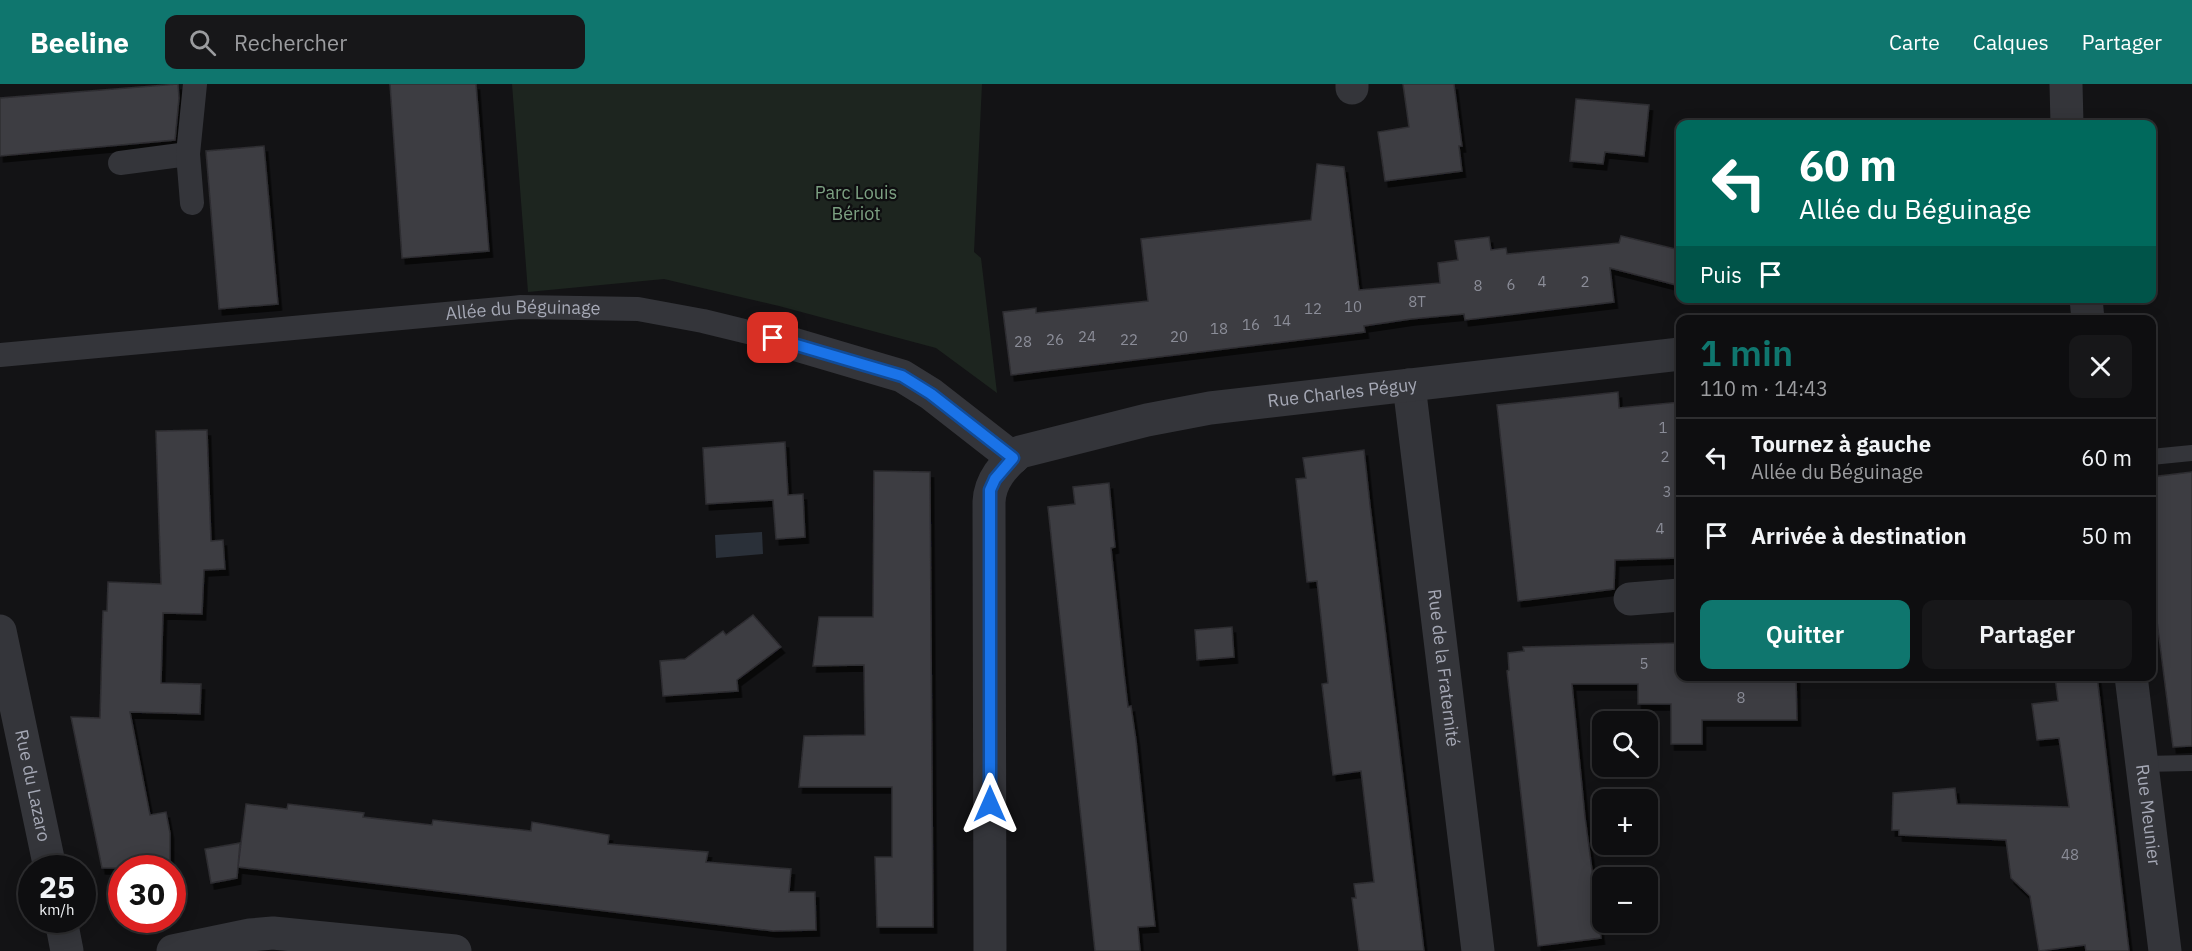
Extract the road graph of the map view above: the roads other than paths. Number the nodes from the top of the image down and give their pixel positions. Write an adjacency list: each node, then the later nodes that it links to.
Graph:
1 (195, 84): 4 (street)
2 (2066, 84): 3 (street)
3 (2067, 120)
4 (188, 153): 5 (street); 6 (street)
5 (120, 164)
6 (192, 203)
7 (773, 338): 9 (street, Allée du Béguinage); 13 (street, Allée du Béguinage)
8 (1676, 354): 10 (street, Rue Charles Péguy)
9 (0, 355)
10 (1409, 385): 13 (street, Rue Charles Péguy); 26 (street, Rue de la Fraternité)
11 (2192, 453): 12 (lane)
12 (2156, 457)
13 (1013, 458): 25 (street)
14 (1676, 595): 15 (street)
15 (1630, 598)
16 (0, 631): 20 (street, Rue du Lazaro)
17 (2132, 681): 19 (street, Rue Meunier)
18 (2192, 763): 19 (lane)
19 (2142, 764): 27 (street, Rue Meunier)
20 (47, 855)
21 (64, 933): 22 (street)
22 (67, 951)
23 (174, 951): 24 (street)
24 (455, 951)
25 (990, 951)
26 (1478, 951)
27 (2165, 951)

